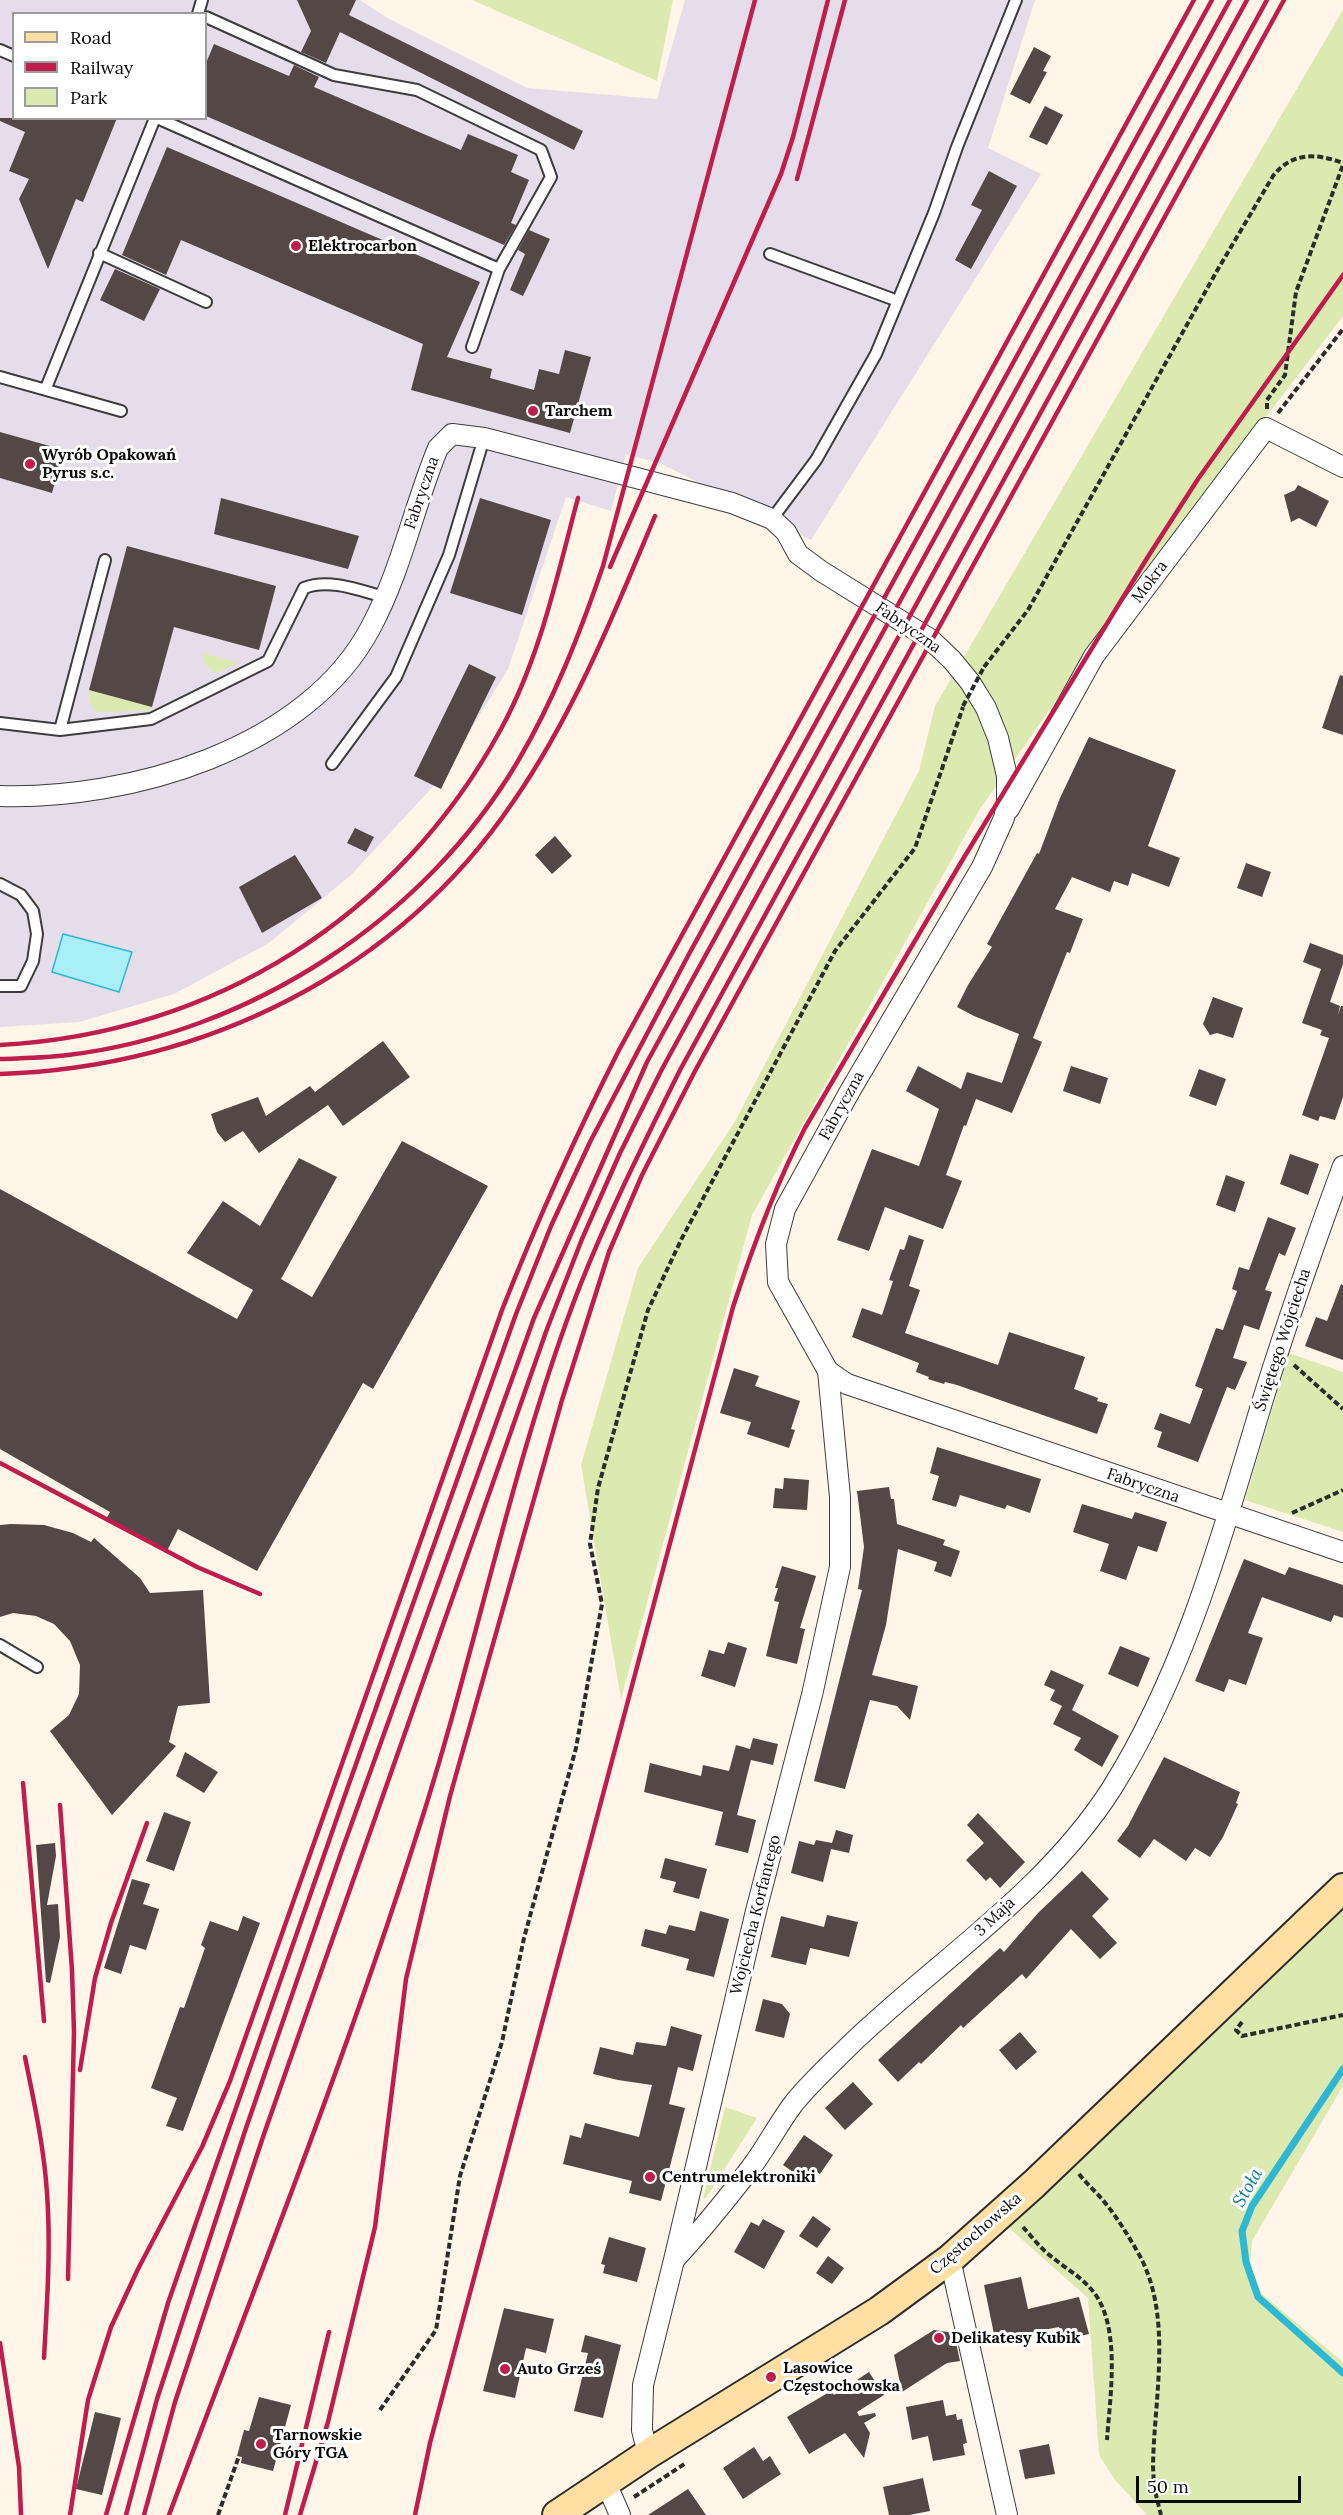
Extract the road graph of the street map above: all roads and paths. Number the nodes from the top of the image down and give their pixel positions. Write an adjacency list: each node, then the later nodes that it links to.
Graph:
1 (1016, 0): 9 (lane)
2 (207, 17): 8 (lane)
3 (156, 120): 6 (lane)
4 (158, 120): 8 (lane)
5 (1343, 164): 16 (path); 46 (path, bridge)
6 (99, 253): 10 (lane); 14 (lane)
7 (770, 254): 9 (lane)
8 (499, 269): 12 (lane)
9 (898, 301): 19 (lane)
10 (206, 302)
11 (1343, 329): 16 (path)
12 (472, 347)
13 (0, 377): 14 (lane)
14 (46, 388): 15 (lane)
15 (121, 411)
16 (1266, 428): 18 (street); 26 (street, Mokra)
17 (484, 438): 19 (street, Fabryczna); 21 (street, Fabryczna); 24 (lane)
18 (1343, 467)
19 (772, 519): 26 (street, Fabryczna)
20 (105, 560): 23 (lane)
21 (384, 597): 23 (lane); 25 (street, Fabryczna)
22 (0, 723): 23 (lane)
23 (60, 730)
24 (332, 764)
25 (0, 796)
26 (1004, 818): 31 (street, Fabryczna)
27 (0, 884): 28 (lane)
28 (0, 986)
29 (1343, 1166): 30 (street, Świętego Wojciecha)
30 (1278, 1351): 32 (path); 34 (street, Świętego Wojciecha)
31 (828, 1371): 34 (street, Fabryczna); 45 (street, Wojciecha Korfantego)
32 (1343, 1409)
33 (1343, 1490): 35 (path)
34 (1228, 1515): 36 (street, Fabryczna); 45 (street, 3 Maja)
35 (1286, 1516)
36 (1343, 1552)
37 (0, 1645): 38 (lane)
38 (37, 1668)
39 (1343, 1888): 43 (street, Częstochowska)
40 (1343, 2015): 41 (path)
41 (1242, 2023)
42 (1077, 2171): 55 (path)
43 (1005, 2210): 44 (street, Częstochowska); 47 (path)
44 (950, 2259): 48 (street, Częstochowska); 54 (street)
45 (674, 2260): 48 (street, Wojciecha Korfantego)
46 (380, 2410)
47 (1107, 2440)
48 (648, 2454): 50 (street, Częstochowska)
49 (239, 2456): 51 (path)
50 (606, 2483): 52 (street, Częstochowska); 53 (street)
51 (218, 2515)
52 (557, 2515)
53 (620, 2515)
54 (1007, 2515)
55 (1161, 2515)

